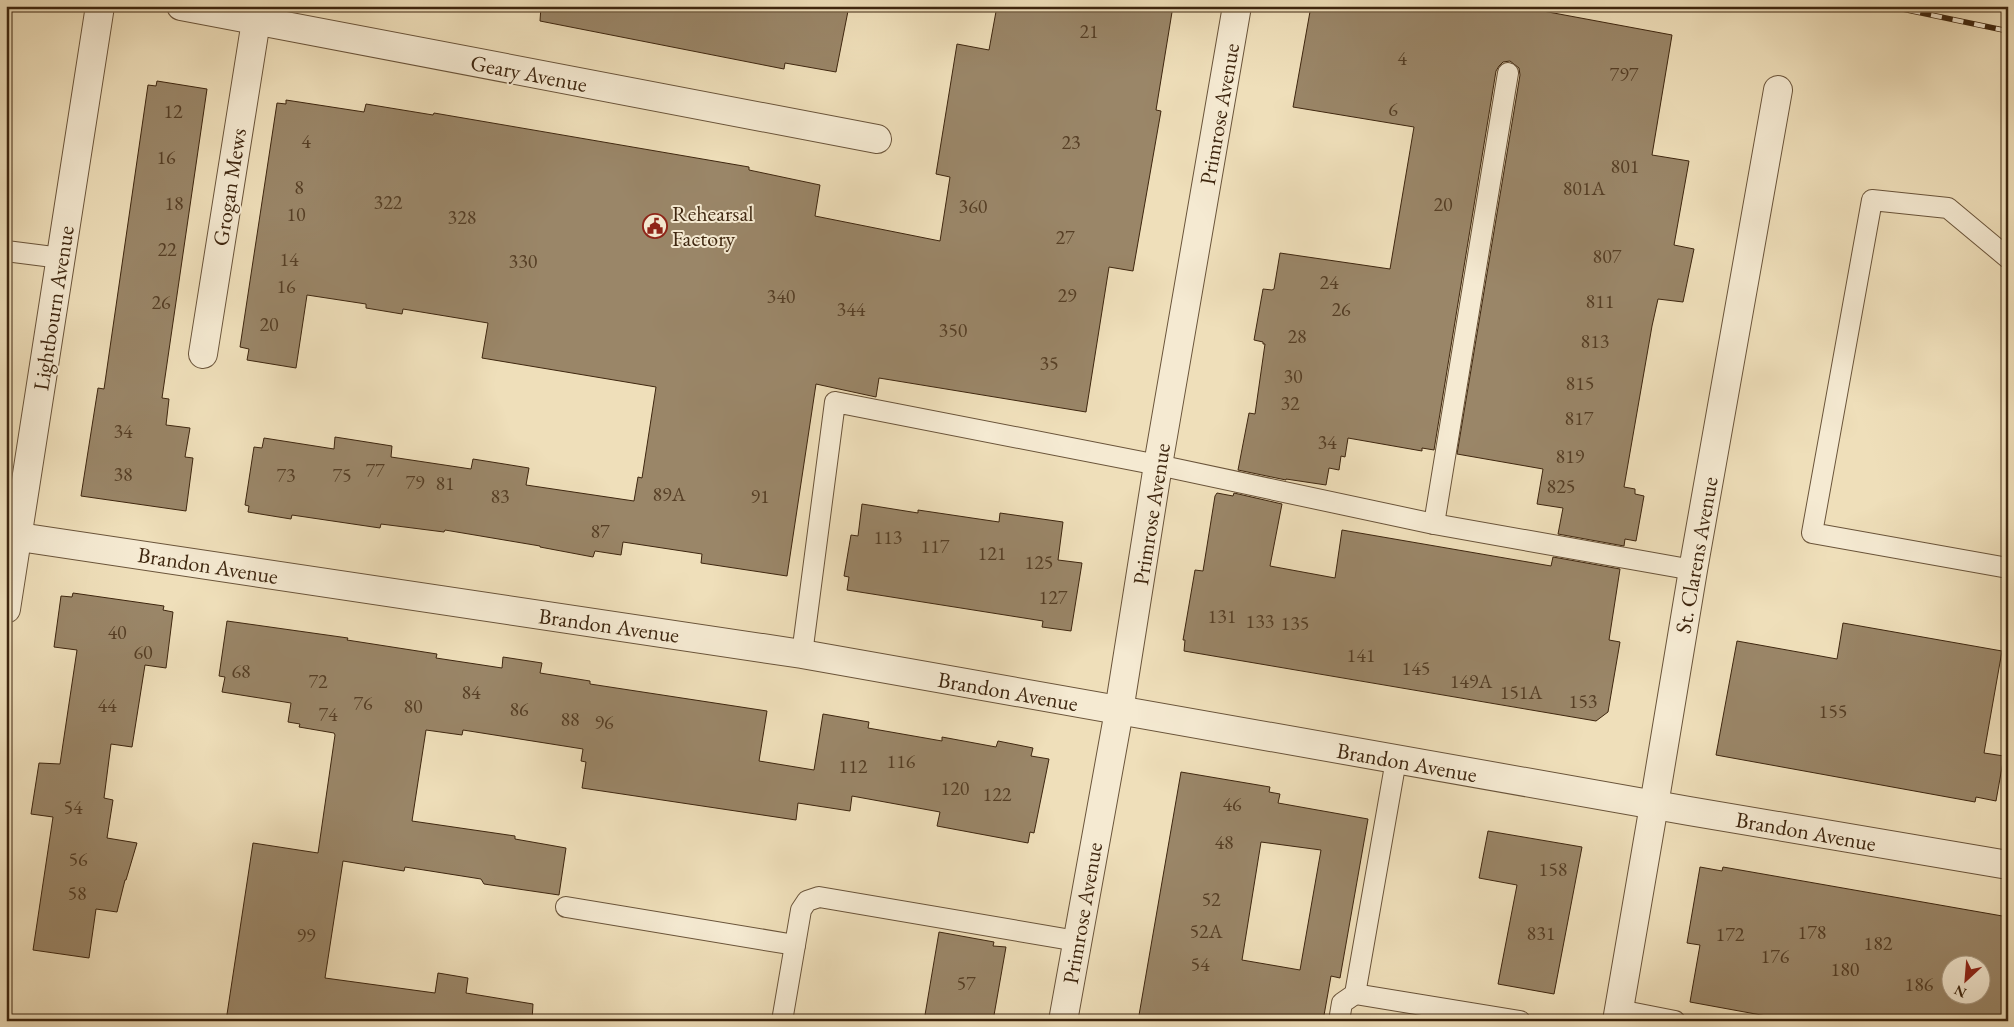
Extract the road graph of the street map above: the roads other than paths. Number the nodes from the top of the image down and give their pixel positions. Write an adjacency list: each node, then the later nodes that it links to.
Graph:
1 (100, 6): 9 (street, Lightbourn Avenue)
2 (181, 6): 4 (street, Geary Avenue)
3 (1237, 6): 12 (street, Primrose Avenue)
4 (256, 21): 7 (street, Geary Avenue); 11 (street, Grogan Mews)
5 (1508, 73): 13 (lane)
6 (1778, 90): 16 (street, St. Clarens Avenue)
7 (877, 139)
8 (6, 251): 9 (lane)
9 (61, 258): 14 (street, Lightbourn Avenue)
10 (2008, 258): 15 (lane)
11 (203, 354)
12 (1158, 465): 13 (lane); 18 (lane); 19 (street, Primrose Avenue)
13 (1434, 524): 16 (lane)
14 (11, 536): 17 (street, Lightbourn Avenue); 18 (street, Brandon Avenue)
15 (2008, 568)
16 (1692, 570): 21 (street, St. Clarens Avenue)
17 (6, 609)
18 (802, 654): 19 (street, Brandon Avenue)
19 (1119, 711): 20 (street, Brandon Avenue); 24 (street, Primrose Avenue)
20 (1396, 760): 21 (street, Brandon Avenue); 26 (lane)
21 (1654, 805): 22 (street, Brandon Avenue); 27 (street, St. Clarens Avenue)
22 (2008, 865)
23 (566, 907): 25 (lane)
24 (1077, 941): 25 (lane); 29 (street, Primrose Avenue)
25 (795, 945): 28 (lane)
26 (1355, 994): 30 (lane); 31 (lane)
27 (1618, 1015): 32 (lane)
28 (782, 1021)
29 (1063, 1021)
30 (1339, 1021)
31 (1520, 1021)
32 (1675, 1021)

